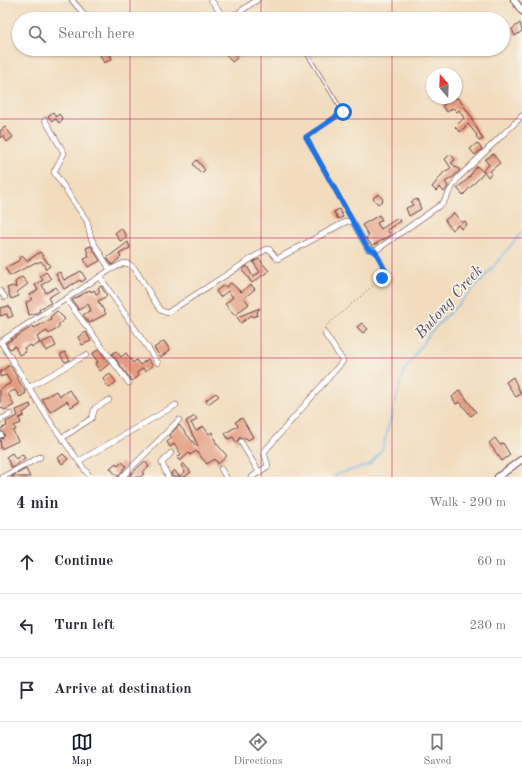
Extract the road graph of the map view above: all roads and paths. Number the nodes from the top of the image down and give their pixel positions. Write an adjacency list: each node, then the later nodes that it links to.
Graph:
1 (72, 0): 6 (street)
2 (211, 0): 7 (street)
3 (258, 0): 8 (street)
4 (514, 0): 5 (street)
5 (522, 11)
6 (82, 12)
7 (219, 12)
8 (239, 12)
9 (308, 56): 12 (lane)
10 (522, 116): 13 (street)
11 (45, 120): 14 (street)
12 (353, 222): 13 (street); 14 (street)
13 (375, 251): 19 (path)
14 (110, 270): 15 (street)
15 (100, 278): 18 (street); 22 (street)
16 (0, 291): 17 (street)
17 (5, 297)
18 (66, 299): 20 (street); 23 (street)
19 (326, 334): 37 (street)
20 (0, 342): 24 (street)
21 (86, 355): 24 (street)
22 (158, 363)
23 (129, 383)
24 (28, 388): 30 (street)
25 (108, 400): 30 (street)
26 (176, 405): 35 (street)
27 (11, 414): 28 (street)
28 (0, 420)
29 (179, 420): 40 (street)
30 (62, 438): 35 (street)
31 (241, 442): 37 (street)
32 (172, 453): 41 (street)
33 (40, 457): 38 (street)
34 (522, 459): 44 (street)
35 (78, 461): 39 (street)
36 (221, 469): 42 (street)
37 (259, 472): 43 (street)
38 (3, 477)
39 (90, 477)
40 (122, 477)
41 (168, 477)
42 (226, 477)
43 (252, 477)
44 (498, 477)

